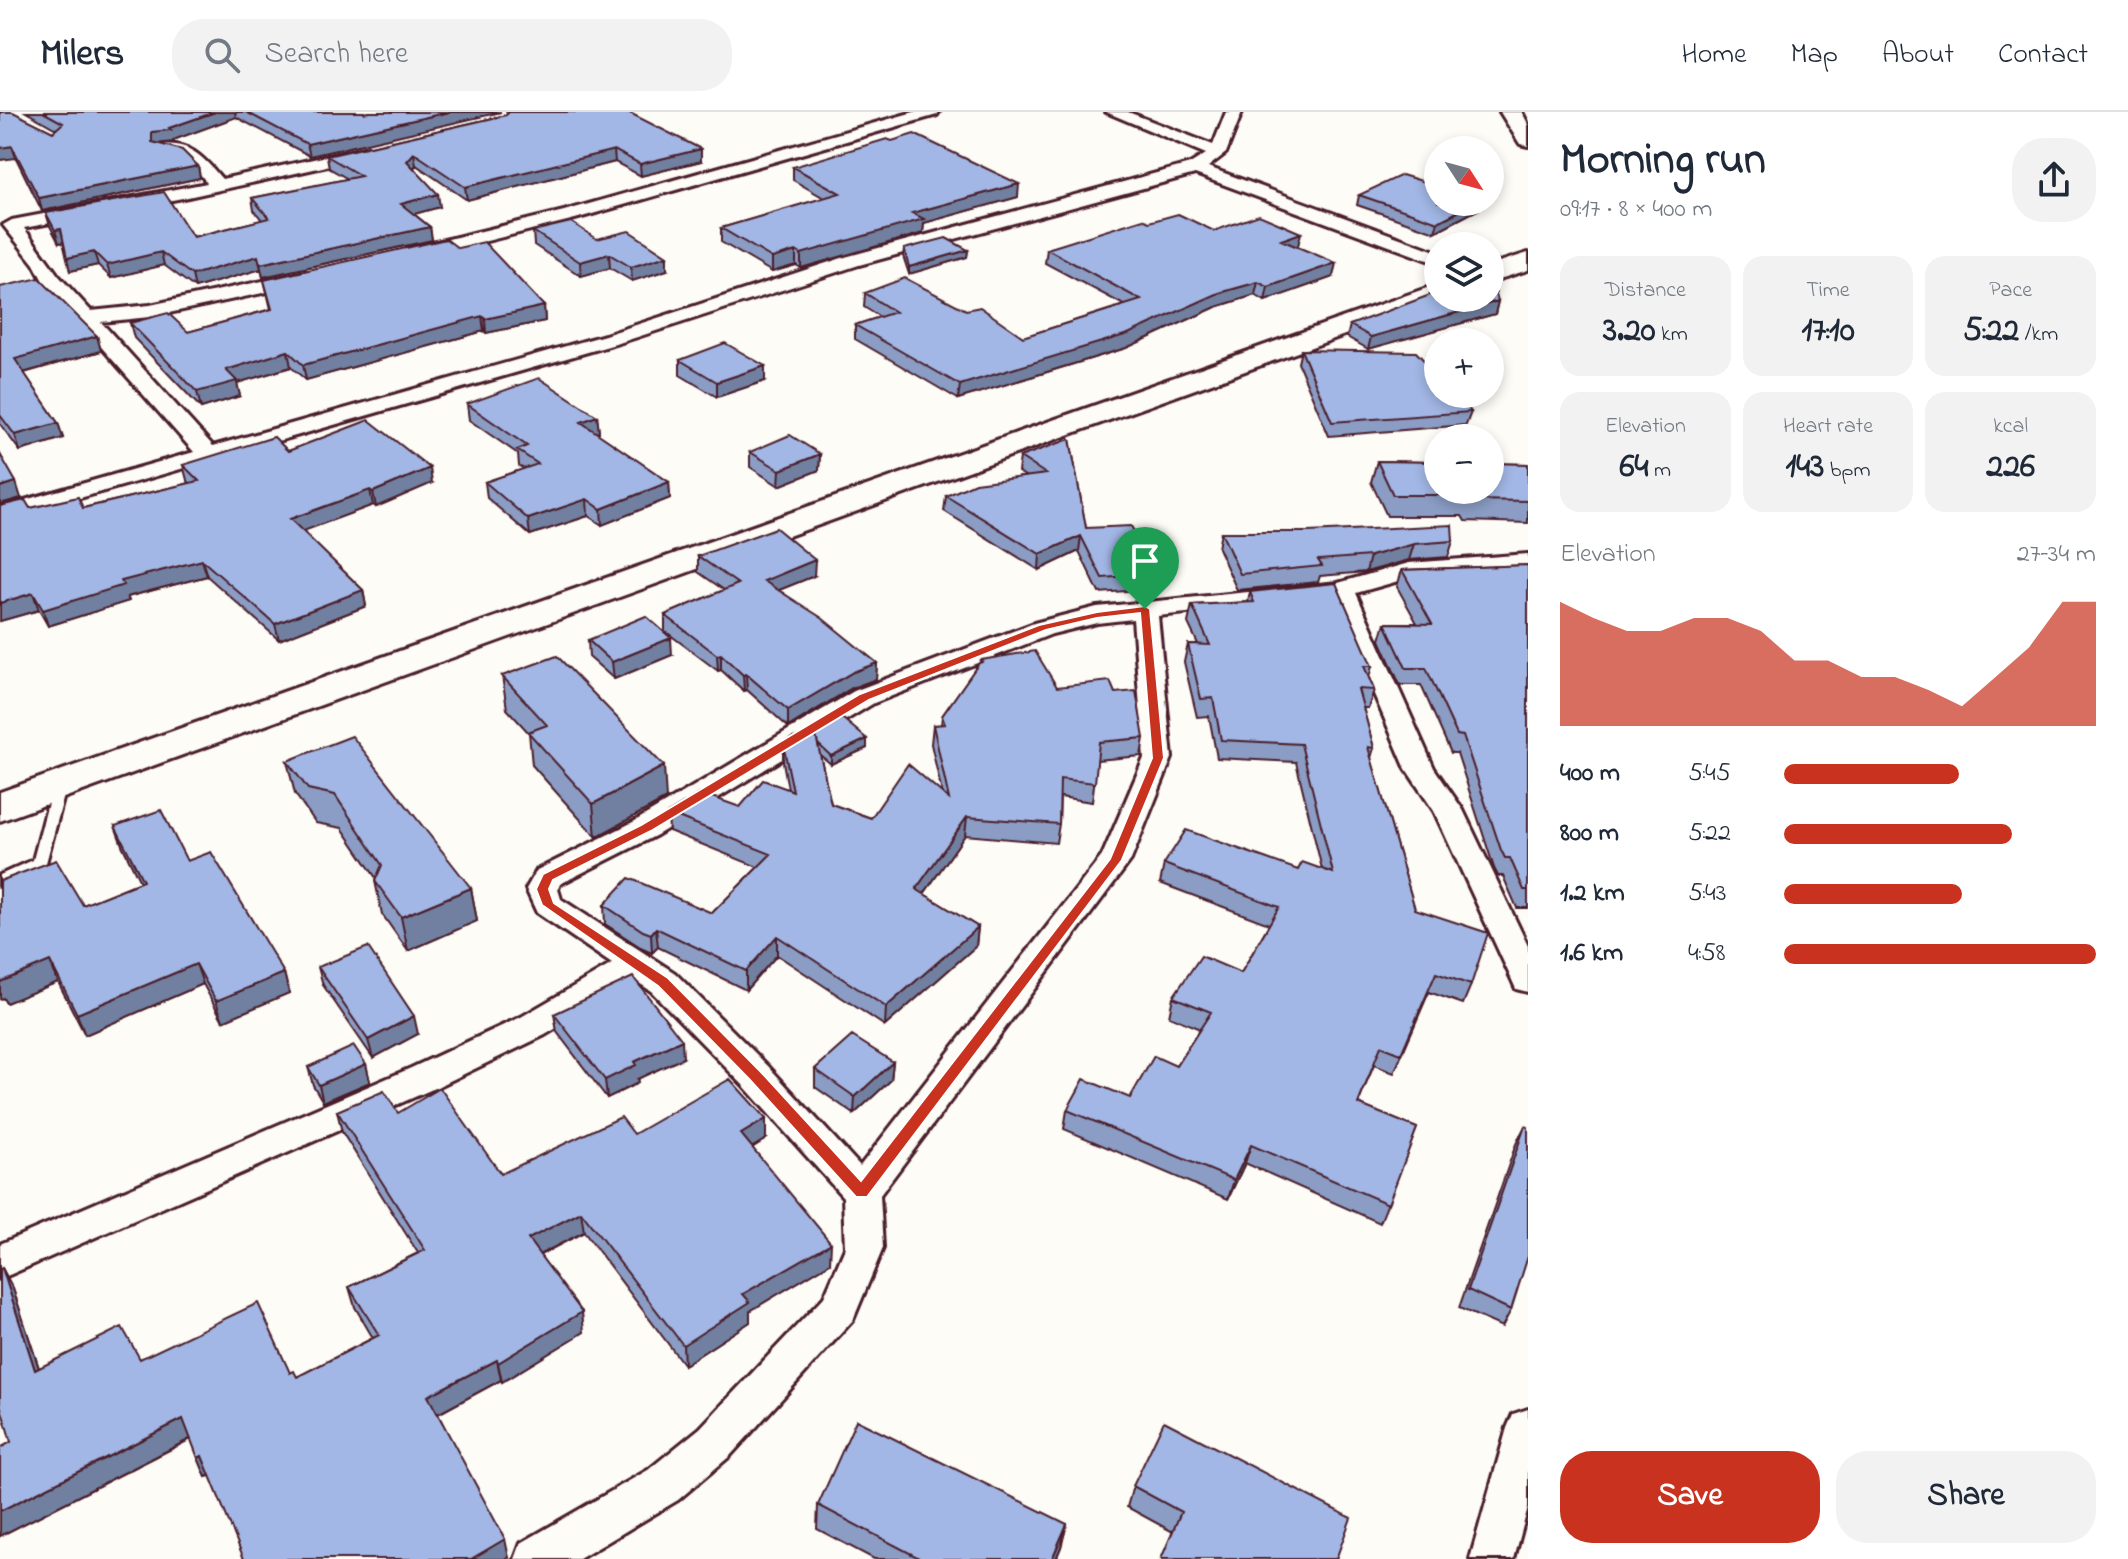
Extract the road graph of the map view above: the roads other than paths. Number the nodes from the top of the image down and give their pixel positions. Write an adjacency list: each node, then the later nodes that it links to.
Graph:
1 (931, 112): 13 (street)
2 (1114, 112): 8 (street)
3 (1234, 112): 8 (street)
4 (1511, 112): 5 (main road)
5 (1528, 139)
6 (163, 149): 10 (street)
7 (381, 149): 10 (street)
8 (1218, 153): 9 (street)
9 (1196, 168): 12 (street); 21 (street)
10 (218, 185): 20 (street)
11 (1528, 250): 14 (main road)
12 (1424, 253)
13 (399, 256)
14 (1504, 258)
15 (1528, 261): 16 (main road)
16 (1504, 269)
17 (330, 273): 20 (street)
18 (1424, 285): 22 (main road)
19 (1424, 297): 22 (main road)
20 (87, 317): 21 (street)
21 (209, 455): 23 (street)
22 (847, 496): 27 (main road); 28 (main road)
23 (0, 514)
24 (1528, 561): 25 (street)
25 (1342, 590): 26 (street); 32 (street)
26 (1145, 609): 31 (street); 33 (street)
27 (0, 786)
28 (59, 788): 29 (main road); 30 (lane)
29 (0, 807)
30 (0, 881)
31 (637, 965): 33 (street); 34 (street)
32 (1528, 980)
33 (861, 1192): 36 (street)
34 (0, 1262)
35 (1528, 1428): 37 (street)
36 (537, 1559)
37 (1492, 1559)

